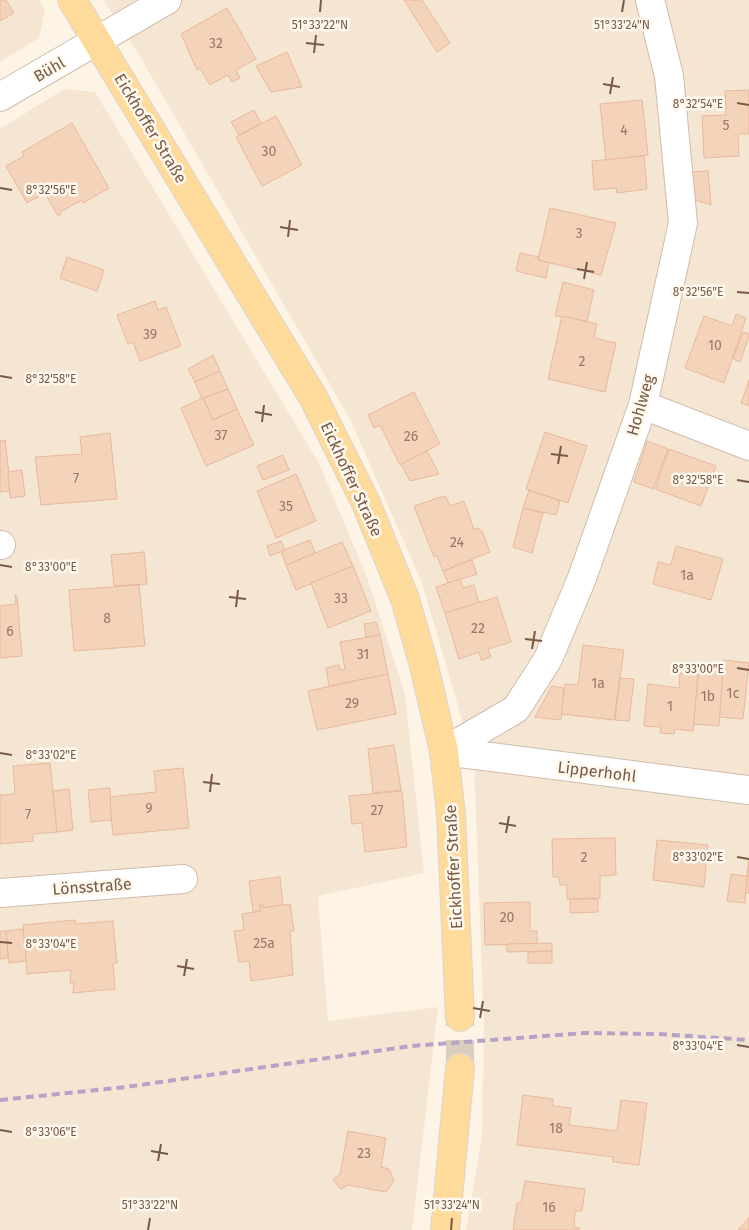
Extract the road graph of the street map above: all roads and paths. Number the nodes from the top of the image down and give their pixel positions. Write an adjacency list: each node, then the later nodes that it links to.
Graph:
1 (72, 0): 4 (main road, Eickhoffer Straße)
2 (167, 0): 4 (street, Bühl)
3 (650, 0): 6 (street, Hohlweg)
4 (97, 40): 5 (street, Bühl); 8 (main road, Eickhoffer Straße)
5 (0, 97)
6 (643, 405): 7 (street); 8 (street, Hohlweg)
7 (749, 446)
8 (444, 751): 9 (street, Lipperhohl); 12 (main road, Eickhoffer Straße)
9 (749, 790)
10 (183, 879): 11 (street, Lönsstraße)
11 (0, 893)
12 (460, 1018)
13 (460, 1068): 14 (main road)
14 (445, 1230)

